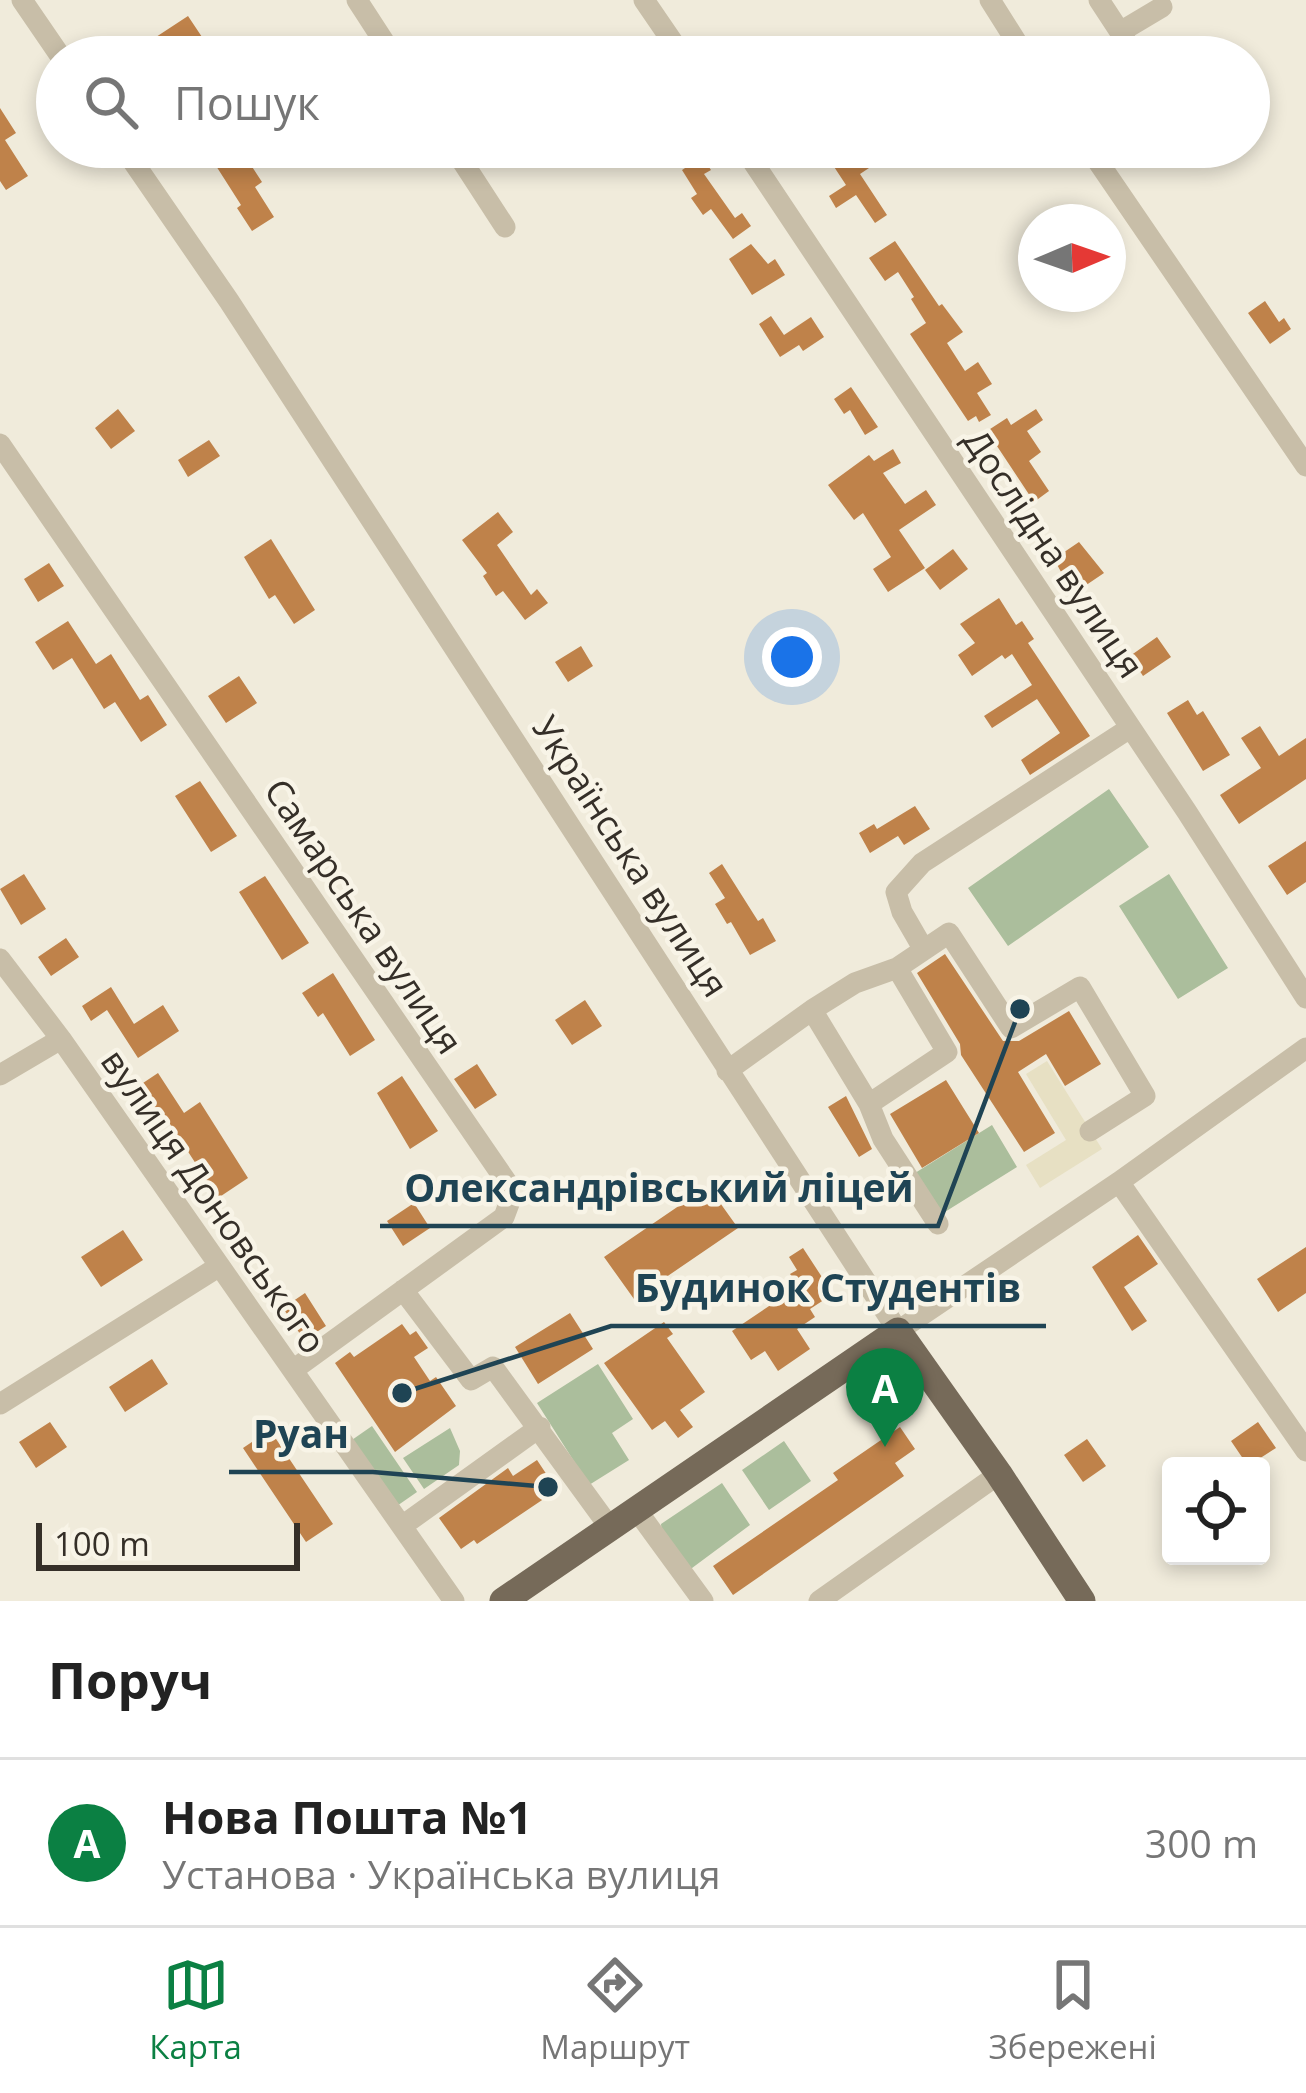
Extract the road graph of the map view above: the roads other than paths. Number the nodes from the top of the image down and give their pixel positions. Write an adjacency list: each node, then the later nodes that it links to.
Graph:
1 (22, 0): 8 (street)
2 (357, 0): 9 (street)
3 (644, 0): 10 (street)
4 (990, 0): 11 (street)
5 (1099, 0): 7 (street)
6 (1163, 9): 7 (street)
7 (1120, 32): 12 (street)
8 (47, 36)
9 (380, 36)
10 (669, 36)
11 (1013, 36)
12 (1123, 36)
13 (137, 168): 28 (street, Українська вулиця)
14 (467, 168): 17 (street)
15 (757, 168): 20 (street, Дослідна вулиця)
16 (1102, 168): 19 (street)
17 (505, 227)
18 (0, 444): 35 (street, Самарська вулиця)
19 (1306, 466)
20 (1130, 728): 21 (street); 24 (street, Дослідна вулиця)
21 (924, 950): 23 (street); 31 (street)
22 (0, 959): 26 (street, вулиця Доновського)
23 (897, 968): 25 (street); 30 (street)
24 (1306, 998)
25 (812, 1010): 28 (street); 30 (street)
26 (61, 1040): 29 (street); 34 (street, вулиця Доновського)
27 (1306, 1048): 32 (street)
28 (727, 1071): 36 (street, Українська вулиця)
29 (0, 1075)
30 (869, 1104): 33 (street)
31 (1090, 1131)
32 (1119, 1182): 36 (street); 40 (street)
33 (938, 1224)
34 (218, 1267): 37 (street, вулиця Доновського); 38 (street)
35 (403, 1290): 37 (street, Самарська вулиця); 39 (street)
36 (898, 1330): 41 (main road, Українська вулиця); 42 (main road)
37 (293, 1370): 43 (street, вулиця Доновського)
38 (0, 1403)
39 (540, 1427): 43 (street); 44 (street)
40 (1306, 1451)
41 (999, 1474): 48 (street); 49 (main road, Українська вулиця)
42 (638, 1511): 44 (main road); 47 (street)
43 (401, 1526): 45 (street, вулиця Доновського)
44 (611, 1529): 46 (main road)
45 (454, 1601)
46 (503, 1601)
47 (703, 1601)
48 (819, 1601)
49 (1082, 1601)

